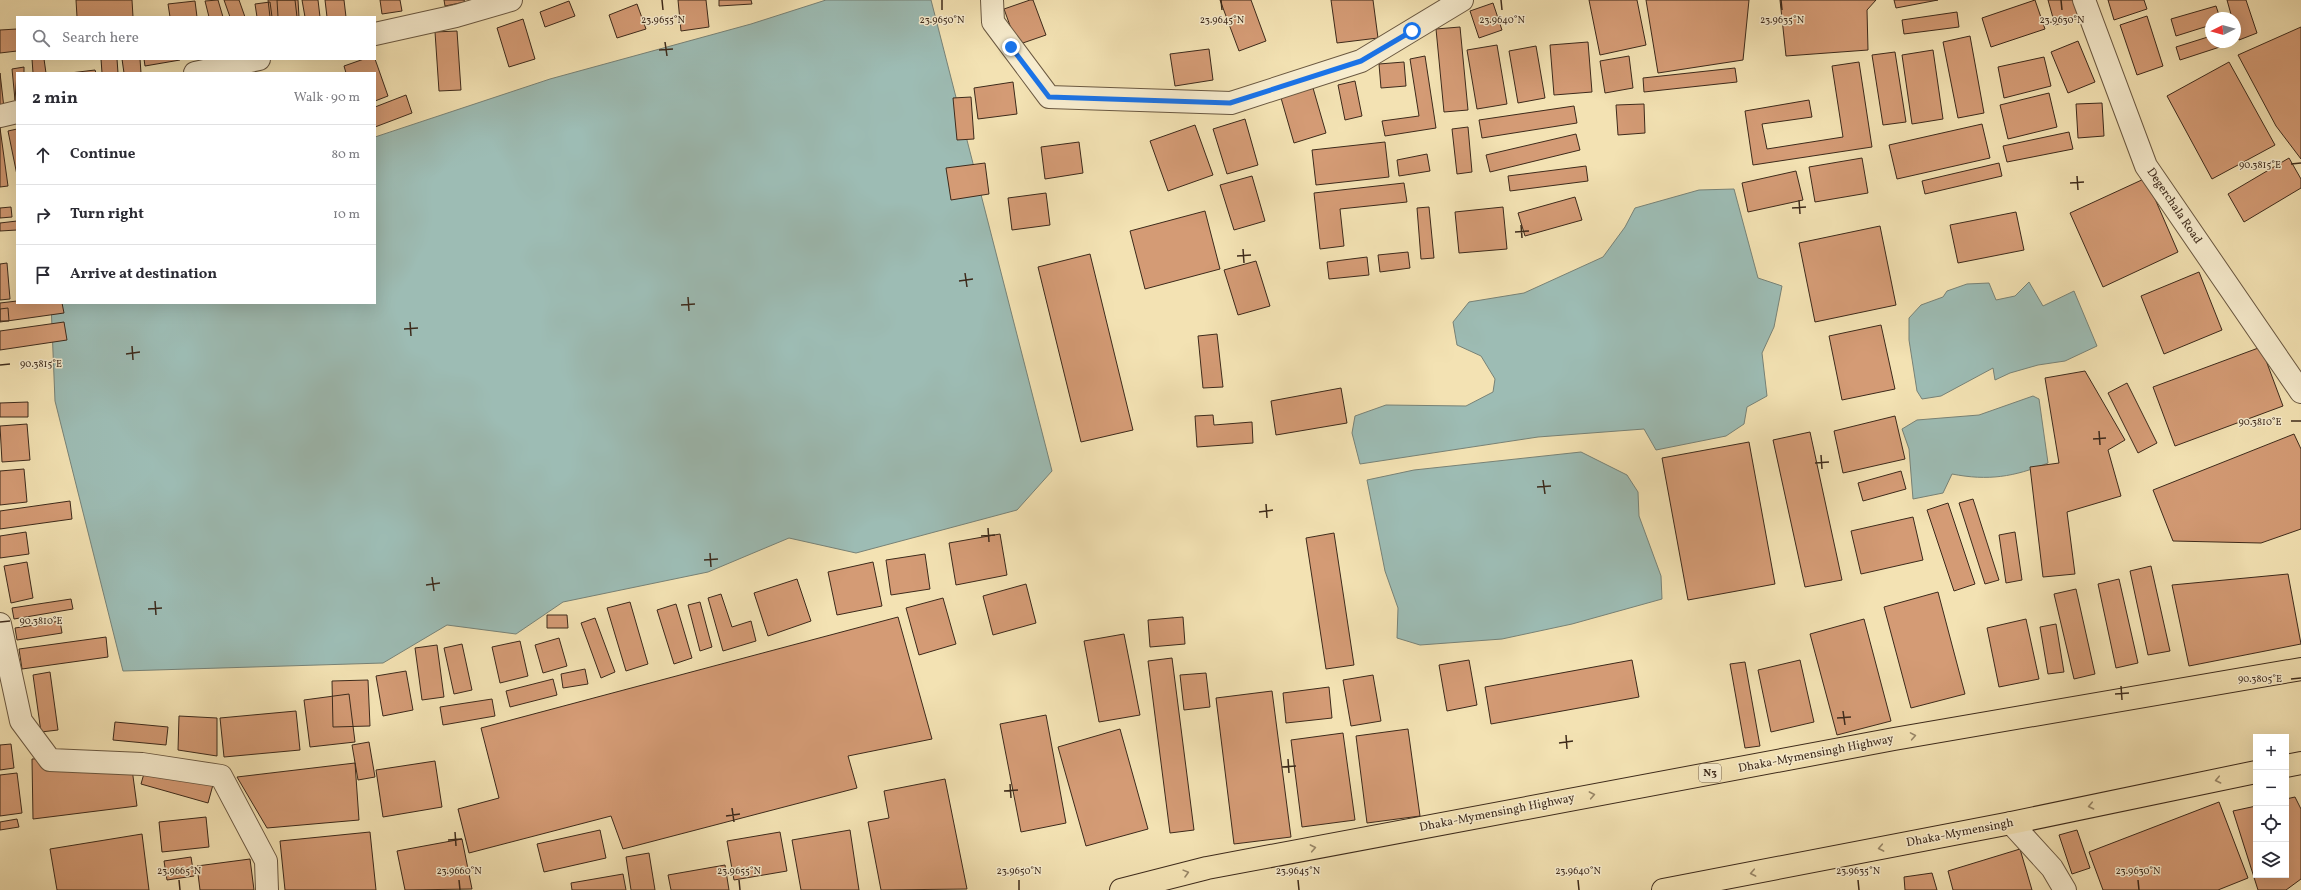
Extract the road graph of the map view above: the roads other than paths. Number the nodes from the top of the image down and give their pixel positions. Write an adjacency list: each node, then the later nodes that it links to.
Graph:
1 (511, 0): 5 (street)
2 (992, 0): 3 (street)
3 (1462, 0)
4 (2084, 0): 10 (street, Degerchala Road)
5 (376, 34)
6 (254, 60): 7 (street)
7 (200, 72)
8 (16, 112): 9 (street)
9 (0, 116)
10 (2301, 392)
11 (0, 624): 17 (street)
12 (2301, 669): 18 (highway, Dhaka-Mymensingh Highway / N3, one-way to 12)
13 (2301, 763): 14 (highway)
14 (2289, 765)
15 (2253, 773): 16 (highway, Dhaka-Mymensingh, one-way to 16)
16 (2011, 823): 19 (highway, Dhaka-Mymensingh, one-way to 19); 20 (street)
17 (268, 890)
18 (1121, 890)
19 (1662, 890)
20 (2066, 890)

